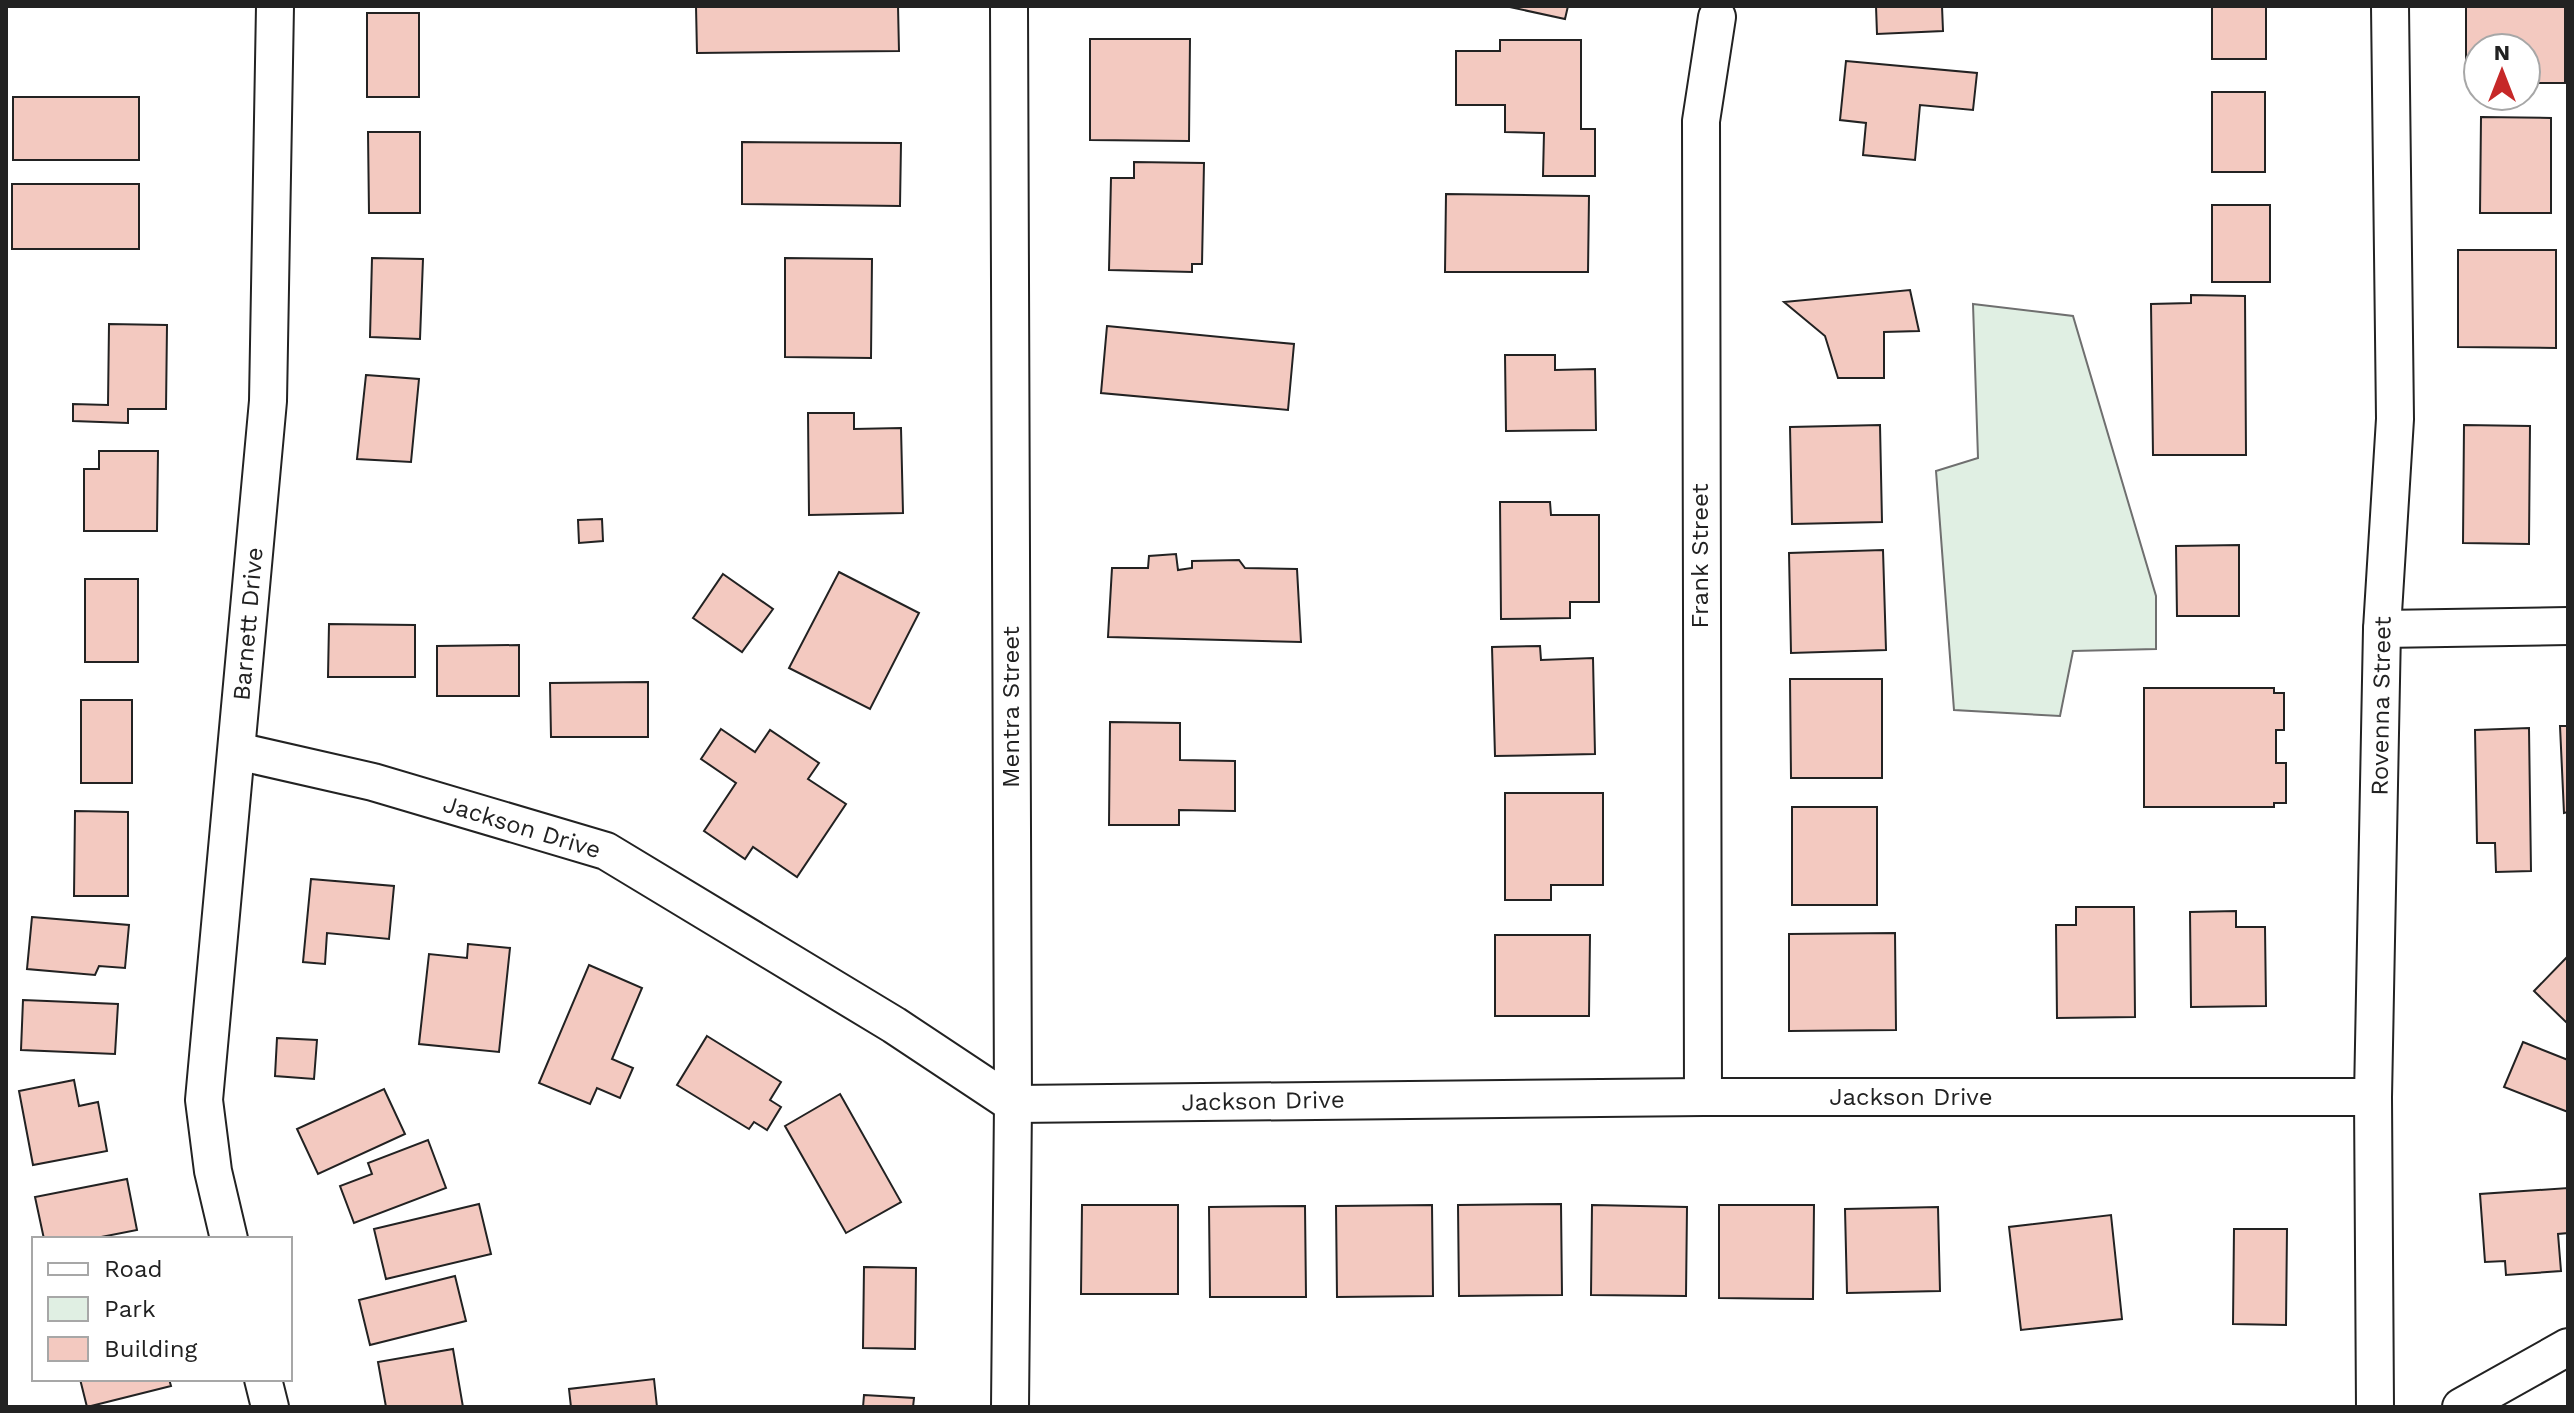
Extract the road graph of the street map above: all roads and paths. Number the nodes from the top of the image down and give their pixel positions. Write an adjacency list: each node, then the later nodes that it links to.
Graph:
1 (275, 6): 7 (street, Barnett Drive)
2 (1009, 6): 10 (street, Mentra Street)
3 (2390, 6): 6 (street, Rovenna Street)
4 (1717, 17): 8 (street, Frank Street)
5 (2568, 626): 6 (street)
6 (2382, 629): 9 (street, Rovenna Street)
7 (237, 751): 10 (street, Jackson Drive); 11 (street, Barnett Drive)
8 (1703, 1097): 9 (street, Jackson Drive); 10 (street, Jackson Drive)
9 (2373, 1097): 16 (street, Rovenna Street)
10 (1013, 1104): 15 (street, Mentra Street)
11 (229, 1237)
12 (2568, 1347): 17 (street)
13 (264, 1381): 14 (street)
14 (270, 1407)
15 (1010, 1407)
16 (2375, 1407)
17 (2461, 1407)

